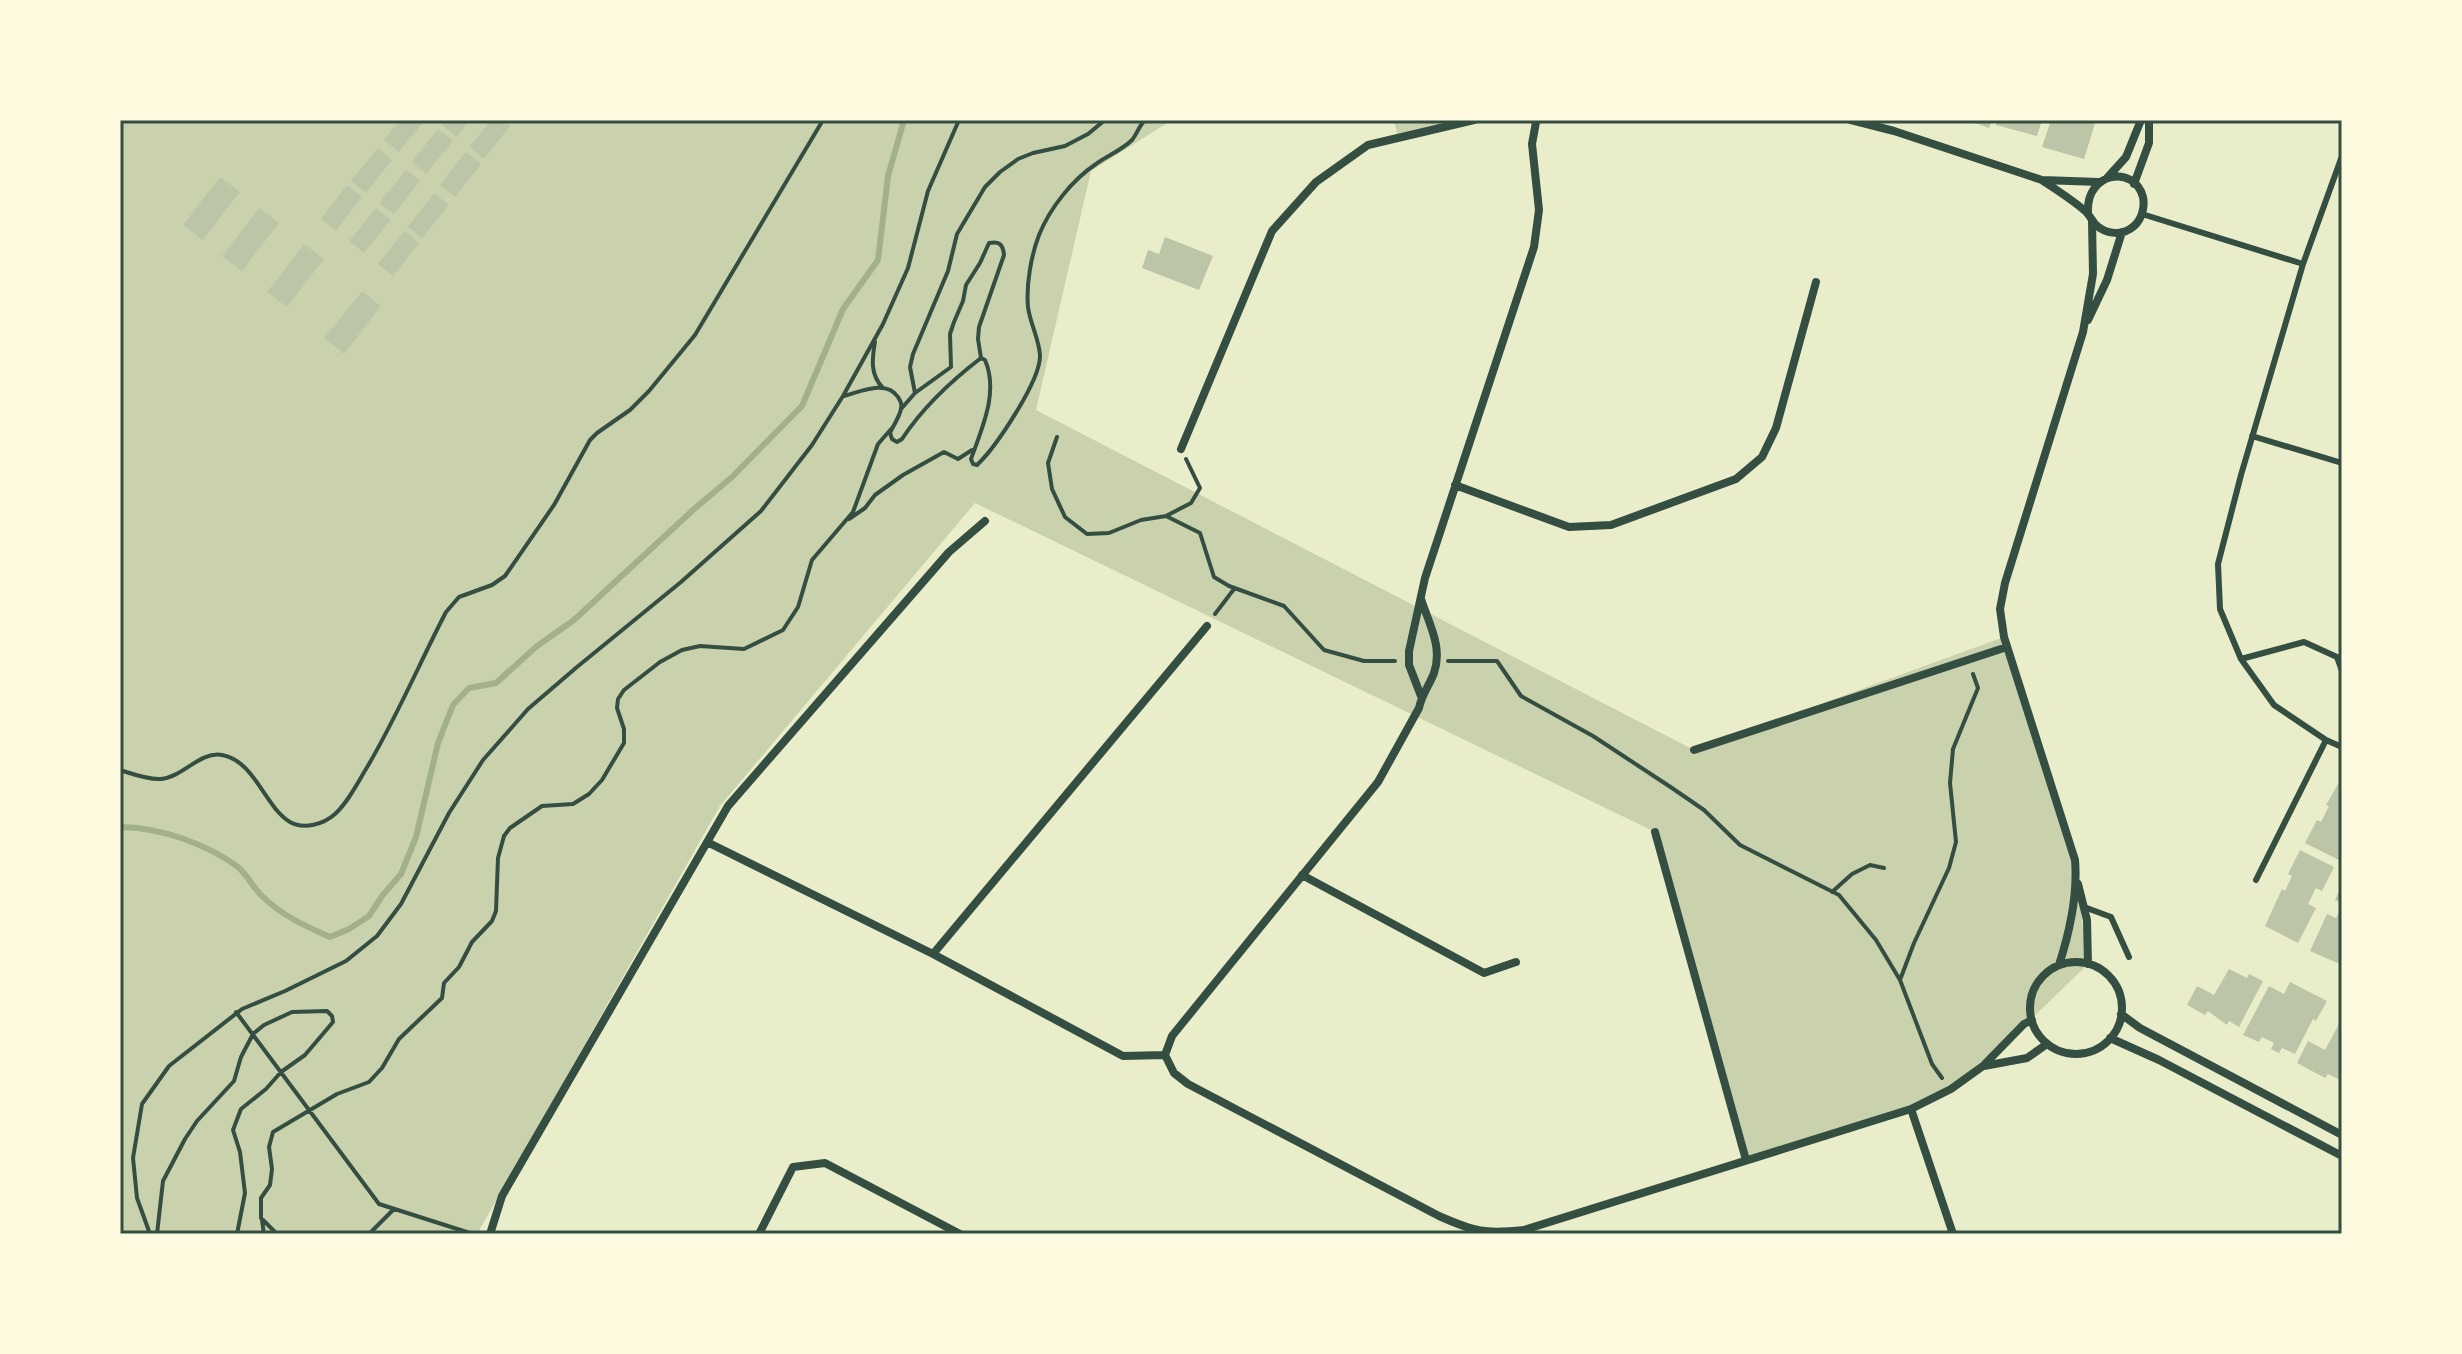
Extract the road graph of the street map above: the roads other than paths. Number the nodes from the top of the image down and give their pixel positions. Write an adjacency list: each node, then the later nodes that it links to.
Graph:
1 (1474, 120): 18 (street)
2 (1524, 120): 6 (street)
3 (1851, 120): 8 (street)
4 (2141, 120): 9 (street)
5 (2149, 120): 10 (street)
6 (1538, 121): 20 (street)
7 (2342, 156): 14 (lane)
8 (2042, 180): 9 (street); 12 (street)
9 (2102, 180): 10 (street); 12 (street)
10 (2134, 184): 11 (street)
11 (2142, 214): 13 (street); 14 (lane)
12 (2090, 217): 13 (street); 16 (street)
13 (2122, 232): 16 (street)
14 (2303, 264): 17 (lane)
15 (1816, 282): 20 (street)
16 (2083, 332): 24 (street)
17 (2252, 436): 19 (lane); 25 (lane)
18 (1181, 449)
19 (2342, 463)
20 (1455, 485): 22 (street)
21 (985, 521): 32 (street)
22 (1421, 599): 27 (street); 27 (street)
23 (1207, 626): 37 (street)
24 (2007, 647): 30 (street); 34 (street)
25 (2241, 659): 26 (lane); 28 (lane)
26 (2342, 671)
27 (1421, 696): 33 (street)
28 (2326, 740): 29 (lane); 35 (lane)
29 (2342, 747)
30 (1694, 750)
31 (1655, 832): 51 (street)
32 (707, 842): 37 (street); 53 (street)
33 (1302, 875): 39 (street); 46 (street)
34 (2076, 875): 36 (street); 41 (street)
35 (2256, 880)
36 (2084, 907): 38 (lane); 40 (street)
37 (933, 954): 46 (street)
38 (2129, 957)
39 (1516, 962)
40 (2088, 964): 41 (street); 42 (street)
41 (2059, 965): 43 (street)
42 (2121, 1014): 44 (street); 49 (street)
43 (2032, 1020): 45 (street); 47 (street)
44 (2110, 1038): 45 (street); 50 (street)
45 (2047, 1044): 47 (street)
46 (1165, 1055): 52 (street)
47 (1983, 1066): 48 (street)
48 (1911, 1109): 51 (street); 56 (street)
49 (2342, 1135)
50 (2342, 1156)
51 (1746, 1160): 52 (street)
52 (1491, 1233)
53 (490, 1234)
54 (759, 1234): 55 (street)
55 (960, 1234)
56 (1953, 1234)

